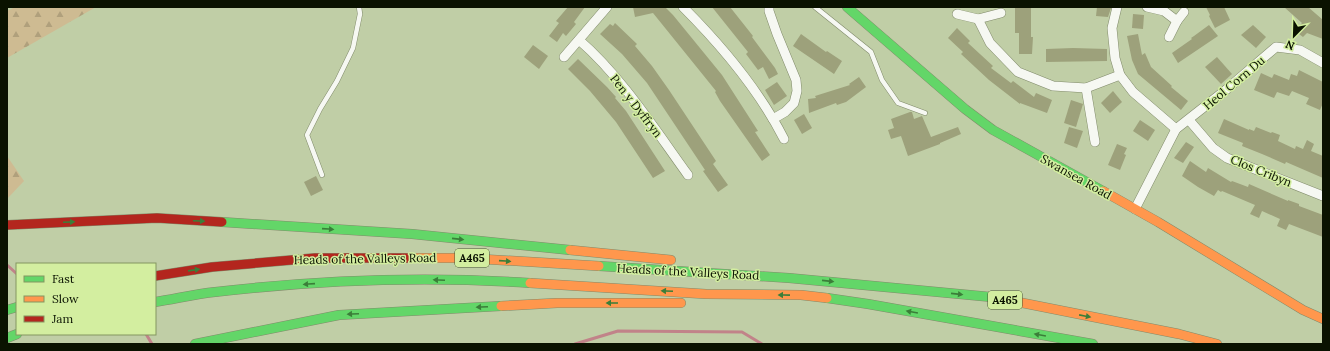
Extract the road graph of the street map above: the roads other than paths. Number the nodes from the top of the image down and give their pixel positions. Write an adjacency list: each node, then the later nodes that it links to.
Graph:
1 (359, 7): 26 (lane)
2 (607, 7): 15 (street)
3 (683, 7): 21 (street)
4 (769, 7): 21 (street)
5 (815, 7): 20 (lane)
6 (847, 7): 29 (main road, Swansea Road)
7 (1117, 7): 18 (street)
8 (1147, 7): 13 (street)
9 (1184, 12): 13 (street)
10 (1001, 13): 12 (street)
11 (956, 14): 12 (street)
12 (978, 19): 19 (street)
13 (1177, 22): 14 (street)
14 (1169, 37)
15 (579, 40): 16 (street); 27 (street, Pen y Dyffryn)
16 (564, 57)
17 (1323, 63): 22 (street, Heol Corn Du)
18 (1120, 75): 19 (street); 23 (street)
19 (1086, 88): 25 (street)
20 (925, 113)
21 (774, 119): 24 (street)
22 (1189, 120): 23 (street, Heol Corn Du); 28 (street, Clos Cribyn)
23 (1176, 129): 29 (street)
24 (784, 139)
25 (1095, 142)
26 (322, 175)
27 (688, 175)
28 (1323, 196)
29 (1135, 209): 37 (main road, Swansea Road)
30 (7, 225): 31 (main road, one-way to 31)
31 (680, 261)
32 (755, 267): 34 (main road)
33 (156, 276): 34 (main road, Heads of the Valleys Road / A465, one-way to 34)
34 (789, 278): 40 (main road, Heads of the Valleys Road / A465, one-way to 40)
35 (706, 294): 36 (main road, Heads of the Valleys Road / A465, one-way to 36); 38 (main road, one-way to 38); 39 (main road, Heads of the Valleys Road / A465, one-way to 35)
36 (156, 302)
37 (1323, 319)
38 (195, 344)
39 (1093, 344)
40 (1217, 344)

